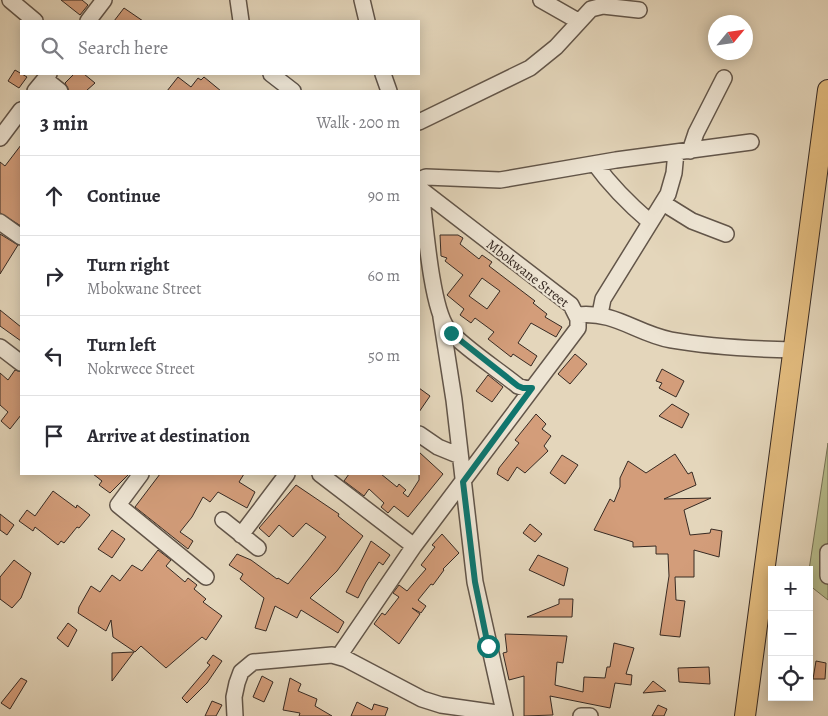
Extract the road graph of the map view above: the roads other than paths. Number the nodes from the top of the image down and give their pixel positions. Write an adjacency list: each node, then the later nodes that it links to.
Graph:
1 (10, 0): 7 (street)
2 (104, 0): 8 (street)
3 (238, 0): 9 (street)
4 (362, 0): 10 (street)
5 (540, 0): 11 (street)
6 (639, 10): 11 (street)
7 (34, 20)
8 (89, 20)
9 (241, 20)
10 (367, 20)
11 (578, 21): 21 (street)
12 (271, 75): 17 (street)
13 (383, 75): 18 (street)
14 (724, 78): 24 (street)
15 (43, 81): 16 (street)
16 (58, 90)
17 (292, 90)
18 (389, 90)
19 (828, 90): 36 (main road)
20 (20, 111): 22 (street)
21 (420, 122)
22 (0, 138)
23 (751, 142): 24 (street)
24 (683, 151): 25 (street); 27 (street)
25 (595, 164): 26 (street); 29 (street)
26 (420, 186): 33 (street, Mbokwane Street); 34 (street)
27 (663, 202): 29 (street); 30 (street)
28 (0, 222): 31 (street)
29 (650, 222): 32 (street)
30 (726, 234)
31 (20, 236)
32 (600, 314): 33 (street); 36 (street)
33 (577, 315): 38 (street, Mbokwane Street)
34 (441, 317): 38 (street); 40 (street)
35 (0, 347): 37 (street)
36 (793, 350): 57 (main road)
37 (20, 362)
38 (532, 388): 44 (street, Mbokwane Street)
39 (420, 435): 40 (street)
40 (460, 456): 44 (street)
41 (140, 475): 51 (street)
42 (286, 475): 46 (street)
43 (321, 475): 47 (street)
44 (463, 482): 47 (street, Mbokwane Street); 53 (street)
45 (222, 520): 46 (street)
46 (241, 535): 48 (street)
47 (414, 546): 52 (street, Mbokwane Street)
48 (258, 548)
49 (828, 552): 50 (street)
50 (828, 576)
51 (206, 577)
52 (339, 656): 53 (street); 54 (street)
53 (504, 715)
54 (235, 716)
55 (581, 716): 56 (street)
56 (590, 716)
57 (745, 716)

